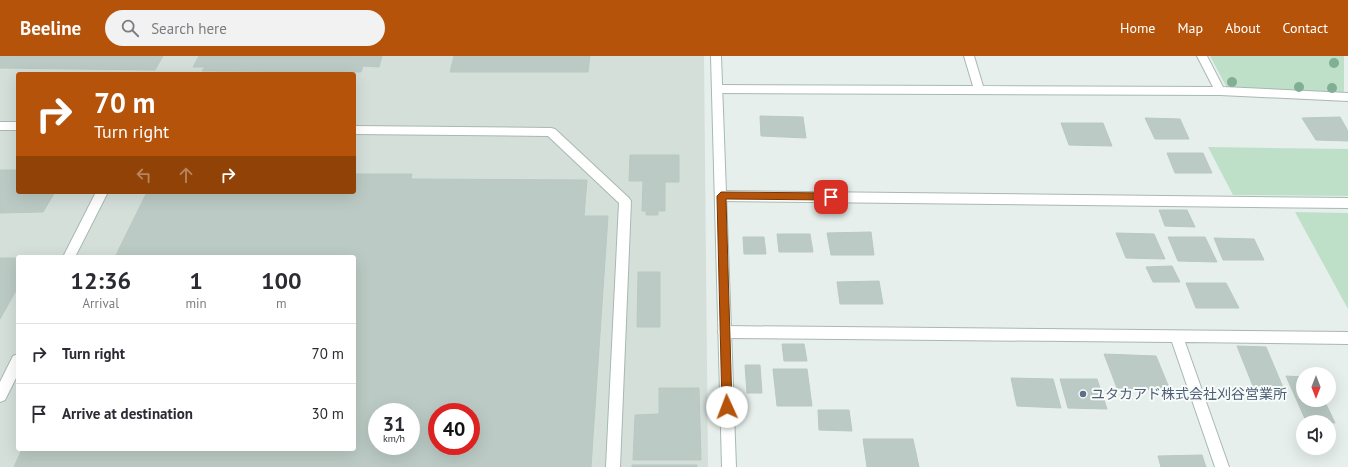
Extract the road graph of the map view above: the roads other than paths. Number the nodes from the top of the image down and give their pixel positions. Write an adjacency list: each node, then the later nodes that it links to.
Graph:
1 (716, 56): 4 (street)
2 (969, 56): 5 (street)
3 (1202, 56): 6 (street)
4 (718, 89): 5 (street); 12 (street)
5 (978, 91): 6 (street)
6 (1220, 91): 7 (street)
7 (1348, 97)
8 (0, 126): 9 (street)
9 (16, 126)
10 (356, 130): 20 (street)
11 (101, 194): 14 (street)
12 (721, 196): 13 (street); 15 (street)
13 (1348, 203)
14 (70, 255)
15 (724, 332): 16 (street); 21 (street)
16 (1176, 336): 17 (street); 22 (street)
17 (1348, 338)
18 (16, 364): 19 (street)
19 (0, 396)
20 (613, 467)
21 (729, 467)
22 (1222, 467)

